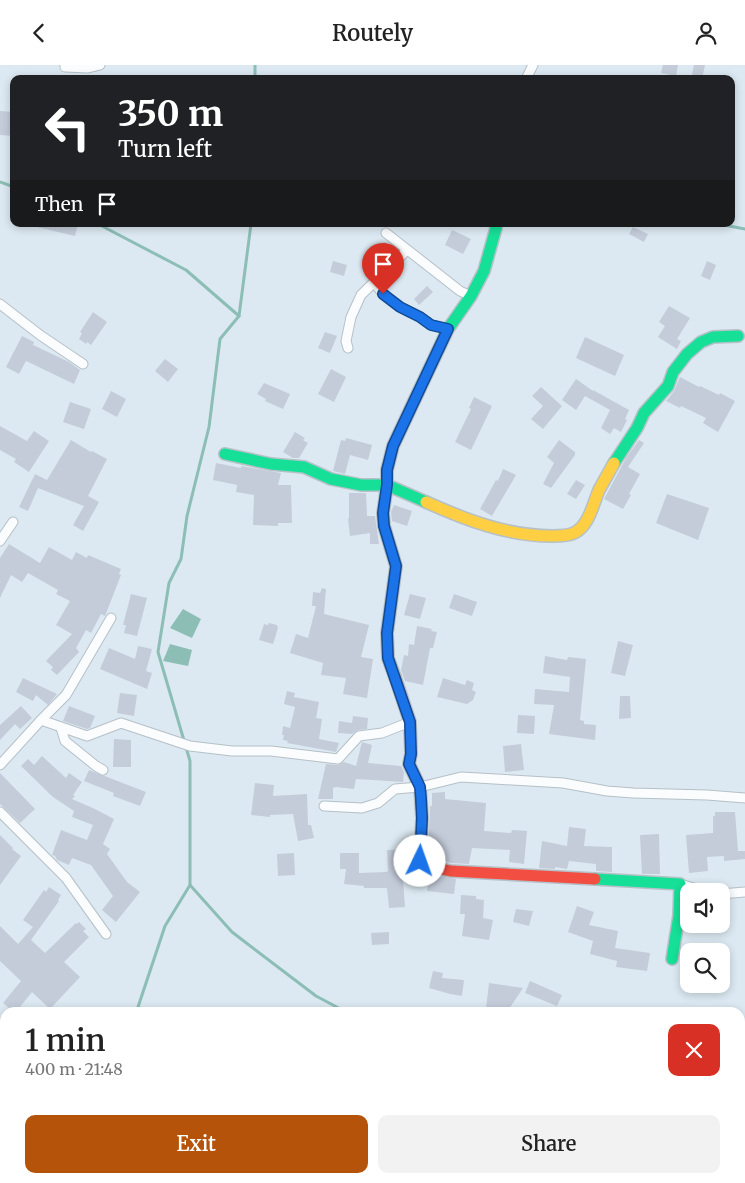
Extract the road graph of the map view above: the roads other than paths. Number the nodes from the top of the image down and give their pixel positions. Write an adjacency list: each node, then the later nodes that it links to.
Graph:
1 (65, 65): 2 (street)
2 (100, 65)
3 (496, 227): 7 (street)
4 (386, 233): 5 (street)
5 (407, 250): 6 (street); 7 (street)
6 (374, 282): 9 (street); 11 (street)
7 (471, 296): 9 (street)
8 (0, 303): 12 (street)
9 (448, 329): 14 (street)
10 (738, 336): 14 (street)
11 (348, 349)
12 (82, 363)
13 (225, 454): 14 (street)
14 (387, 485): 19 (street)
15 (12, 522): 16 (street)
16 (0, 541)
17 (111, 618): 18 (street)
18 (41, 720): 20 (street); 21 (street)
19 (410, 722): 20 (street); 23 (street)
20 (62, 728): 22 (street)
21 (0, 765)
22 (103, 770)
23 (420, 787): 24 (street); 25 (street); 27 (street)
24 (745, 798)
25 (324, 805)
26 (0, 812): 30 (street)
27 (680, 884): 31 (street)
28 (745, 892): 29 (street)
29 (730, 893)
30 (106, 934)
31 (672, 959)

